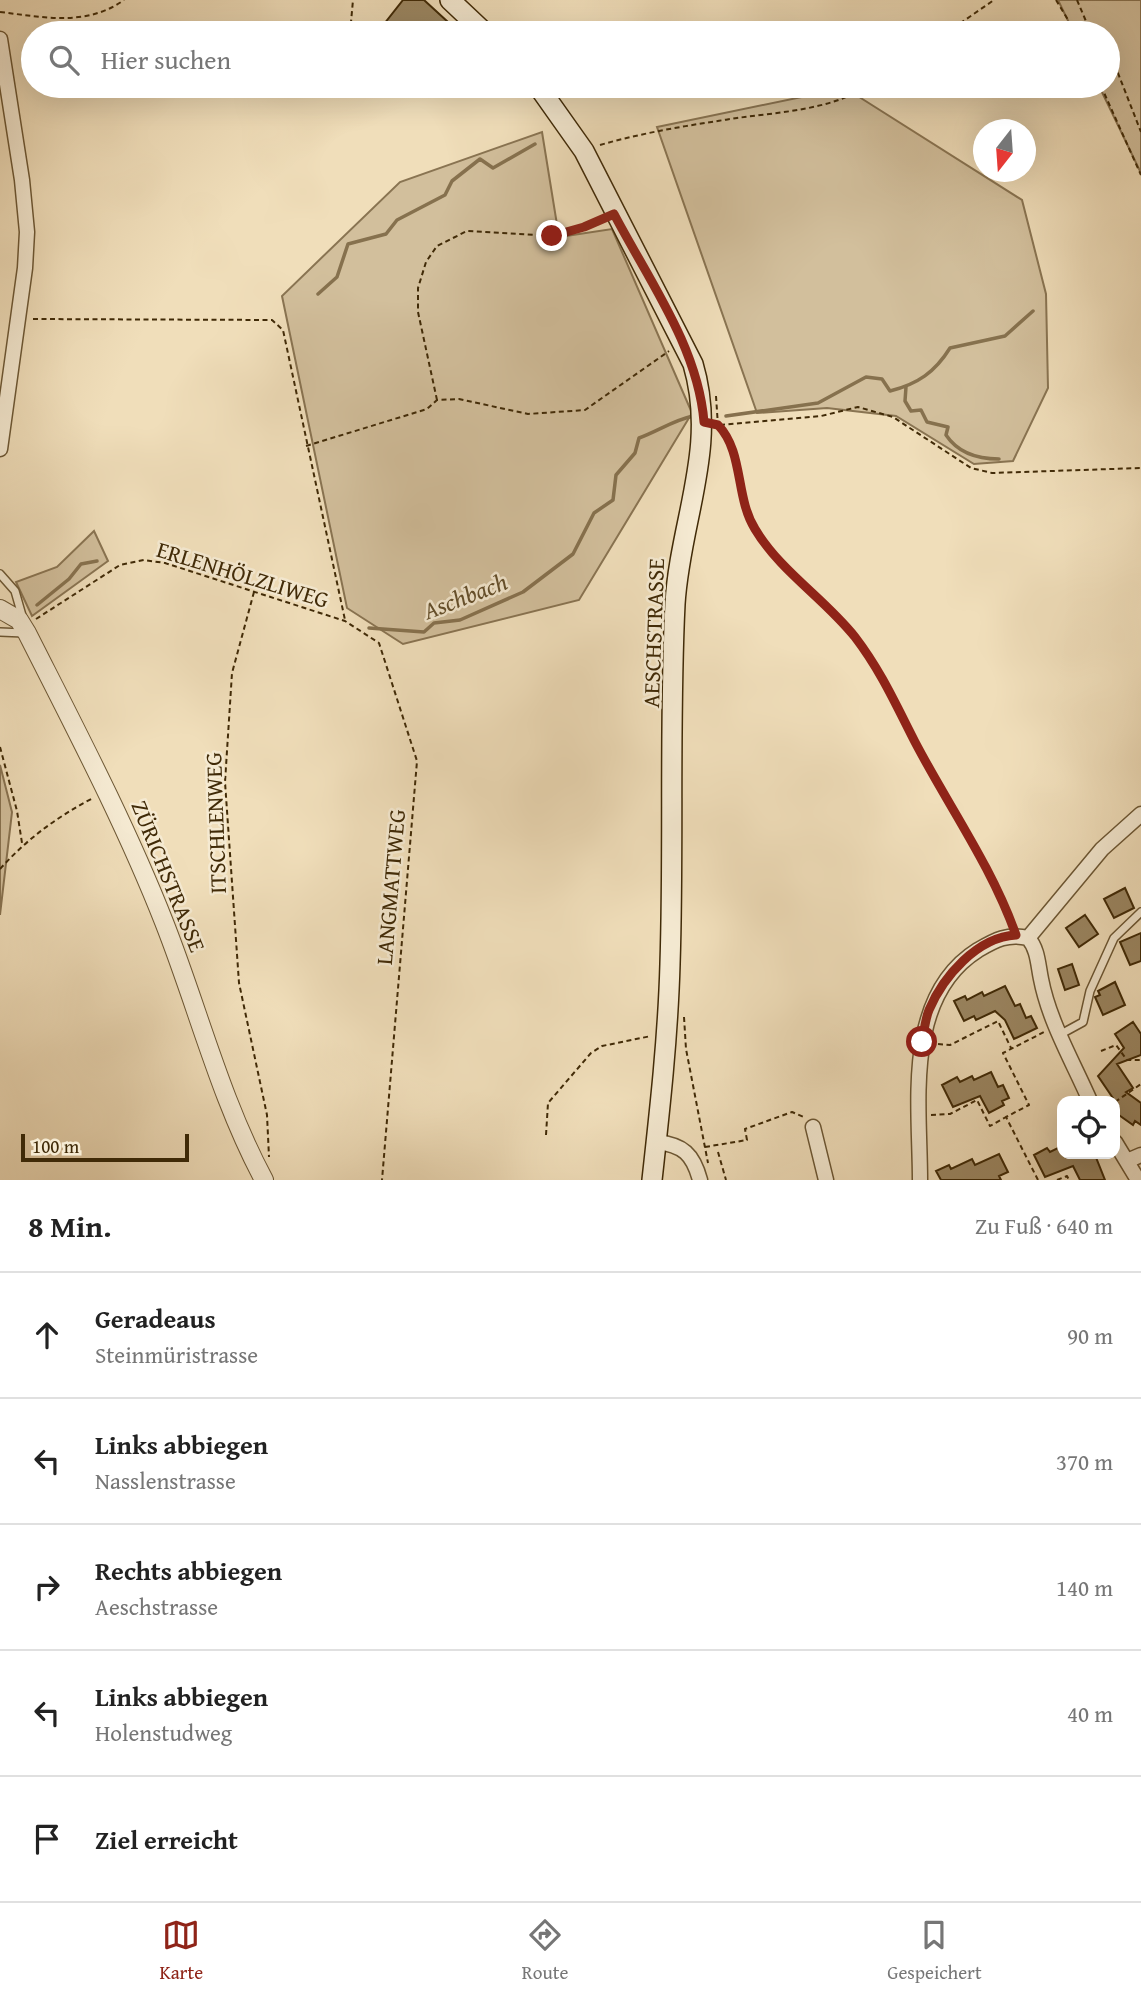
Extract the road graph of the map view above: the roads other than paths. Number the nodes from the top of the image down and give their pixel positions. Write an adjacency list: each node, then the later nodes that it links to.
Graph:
1 (450, 0): 2 (main road)
2 (472, 21)
3 (0, 39): 5 (street)
4 (546, 98): 16 (main road, AESCHSTRASSE)
5 (0, 449)
6 (0, 574): 8 (lane)
7 (0, 609): 8 (street, ZÜRICHSTRASSE)
8 (26, 630): 9 (lane); 20 (street, ZÜRICHSTRASSE)
9 (0, 632)
10 (1141, 814): 12 (street)
11 (1141, 912): 13 (lane)
12 (1022, 936): 13 (street); 24 (street)
13 (1059, 1030): 14 (street)
14 (1088, 1096)
15 (813, 1127): 23 (street)
16 (657, 1142): 21 (street); 22 (main road, AESCHSTRASSE)
17 (1120, 1150): 19 (street)
18 (1141, 1155): 19 (street)
19 (1127, 1161): 25 (street)
20 (267, 1173)
21 (705, 1175)
22 (652, 1180)
23 (826, 1180)
24 (920, 1180)
25 (1139, 1180)

